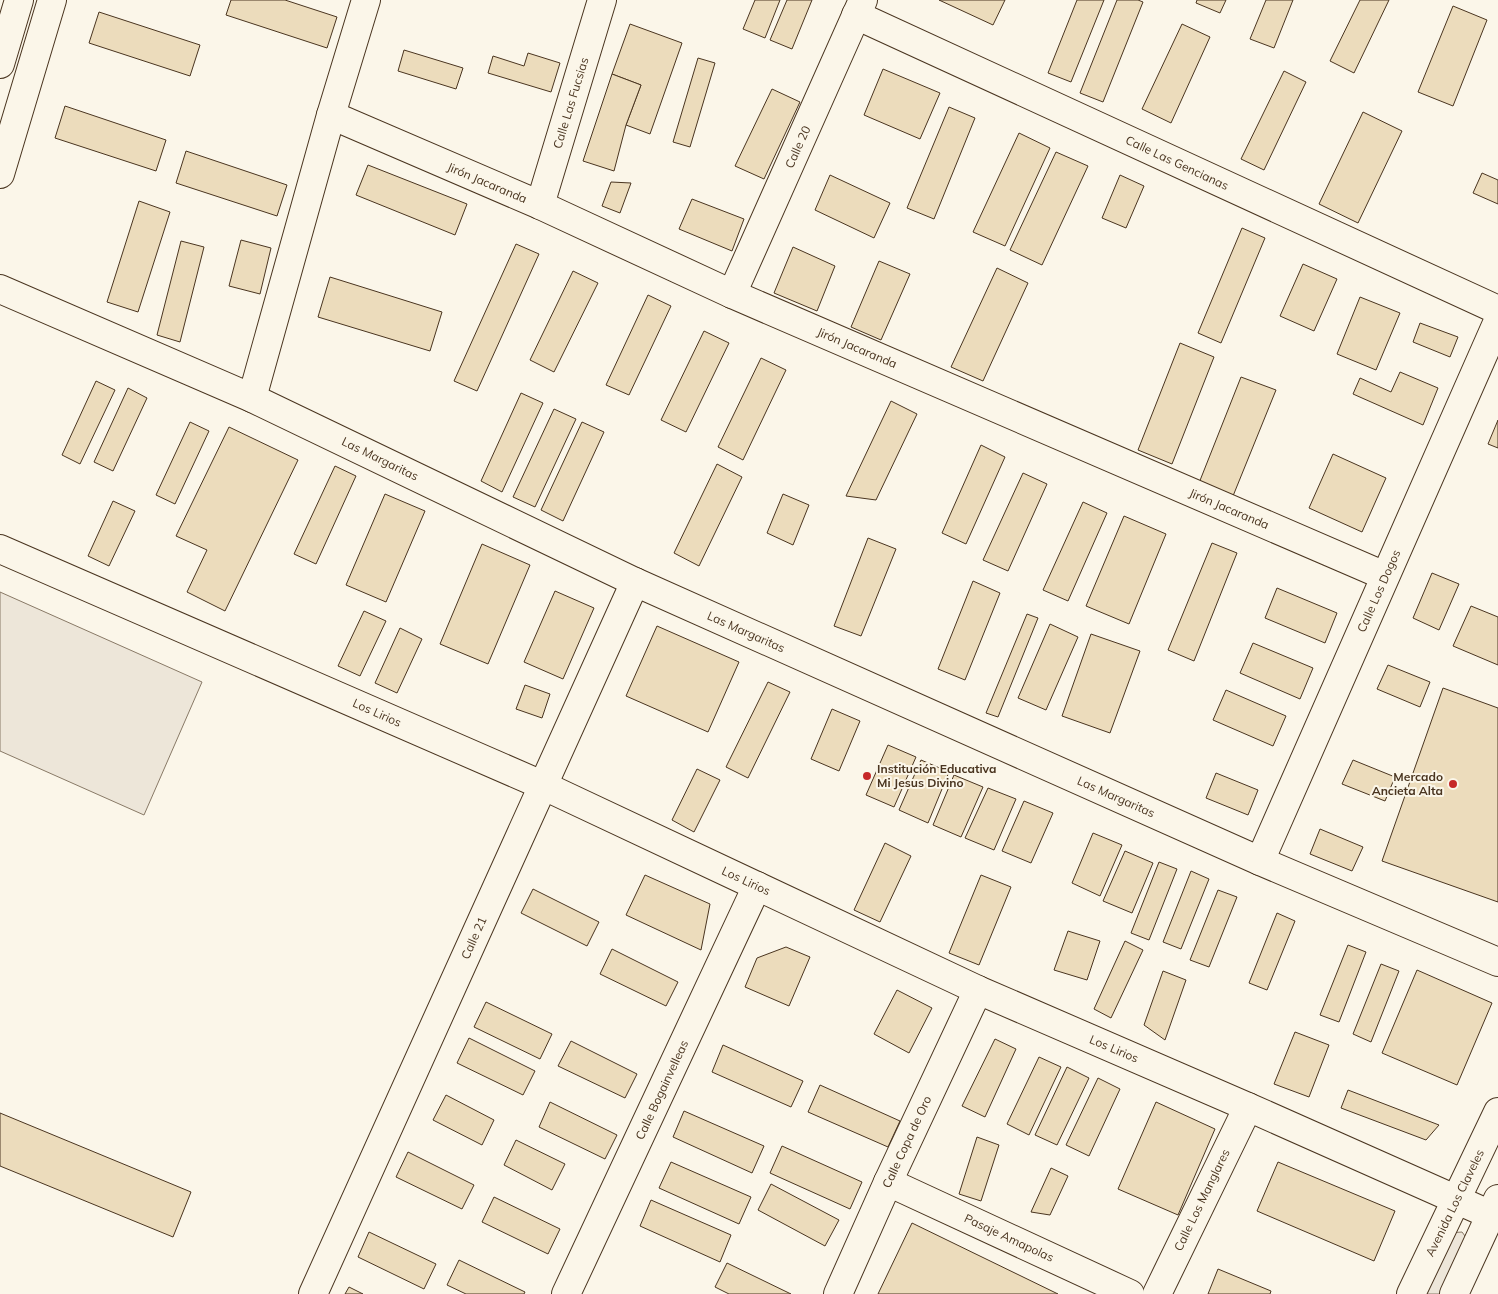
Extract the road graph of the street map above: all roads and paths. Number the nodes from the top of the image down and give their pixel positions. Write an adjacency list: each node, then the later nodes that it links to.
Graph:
1 (18, 0): 6 (street)
2 (52, 0): 8 (street)
3 (366, 0): 7 (street)
4 (602, 0): 9 (street, Calle Las Fucsias)
5 (860, 8): 11 (street, Calle 20); 12 (street, Calle Las Gencianas)
6 (0, 64)
7 (331, 115): 9 (street, Jirón Jacaranda); 14 (street)
8 (0, 174)
9 (540, 205): 11 (street, Jirón Jacaranda)
10 (0, 289): 14 (street, Las Margaritas)
11 (732, 294): 16 (street, Jirón Jacaranda)
12 (1498, 310)
13 (1498, 321): 16 (street, Calle Los Dogos)
14 (252, 398): 17 (street, Las Margaritas)
15 (0, 549): 18 (street, Los Lirios)
16 (1385, 576): 19 (street, Calle Los Dogos)
17 (635, 582): 18 (street, Calle 21); 19 (street, Las Margaritas)
18 (542, 786): 20 (street, Los Lirios); 28 (street, Calle 21)
19 (1260, 861): 21 (street, Las Margaritas)
20 (757, 886): 22 (street, Los Lirios); 29 (street, Calle Bogainvelleas)
21 (1498, 962)
22 (978, 990): 23 (street, Los Lirios); 25 (street, Calle Copa de Oro)
23 (1248, 1107): 26 (street, Los Lirios); 32 (street, Calle Los Manglares)
24 (1498, 1112): 26 (street, Avenida Los Claveles)
25 (888, 1182): 30 (street, Calle Copa de Oro); 31 (street, Pasaje Amapolas)
26 (1456, 1200): 27 (street, Los Lirios); 33 (street, Avenida Los Claveles)
27 (1494, 1207): 34 (street)
28 (314, 1294)
29 (566, 1294)
30 (838, 1294)
31 (1130, 1294)
32 (1157, 1294)
33 (1411, 1294)
34 (1454, 1294)

